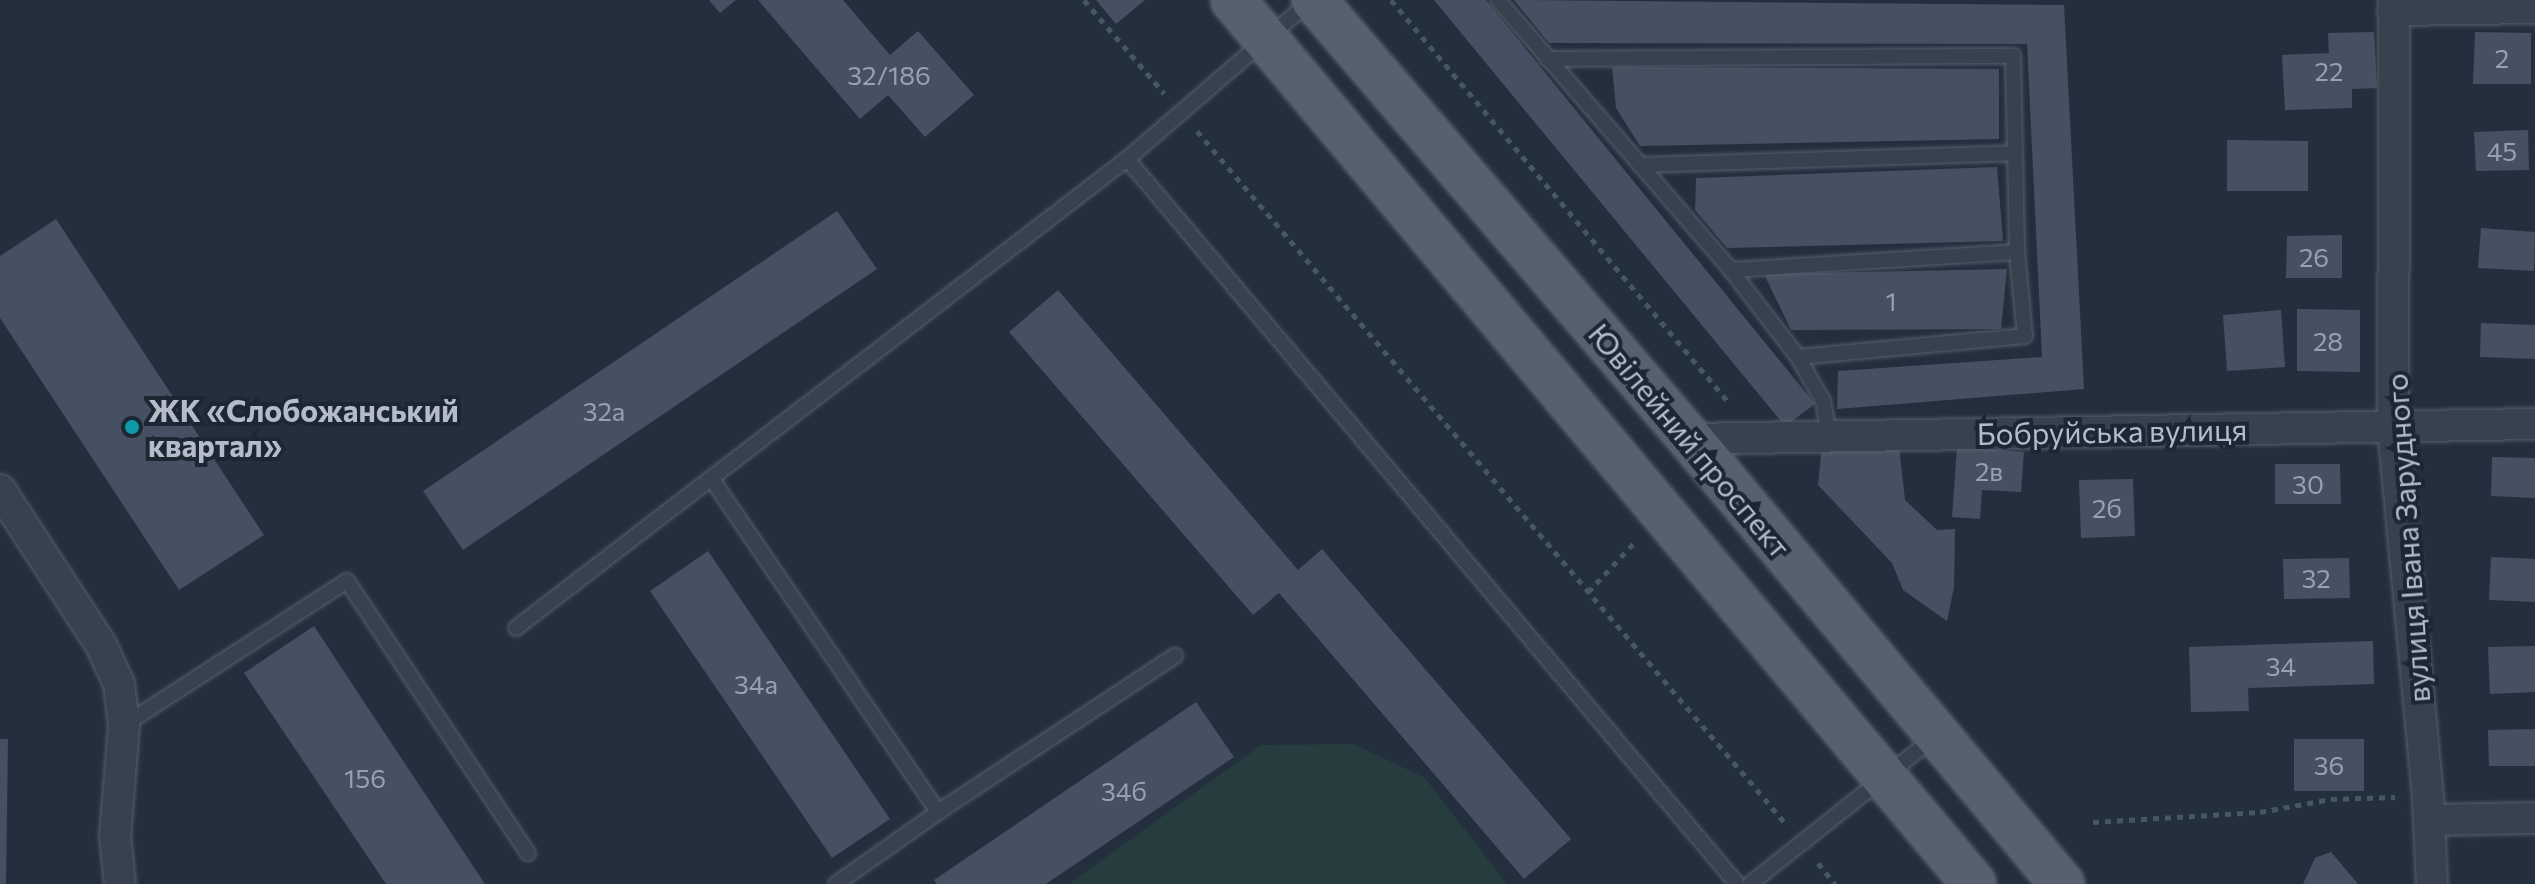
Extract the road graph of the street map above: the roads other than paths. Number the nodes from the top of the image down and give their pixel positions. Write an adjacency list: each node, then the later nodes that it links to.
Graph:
1 (1233, 0): 6 (main road)
2 (1313, 0): 6 (lane); 17 (main road, Ювілейний проспект)
3 (1498, 0): 7 (lane)
4 (2394, 5): 5 (street); 15 (street, вулиця Івана Зарудного)
5 (2535, 8)
6 (1266, 40): 9 (lane); 24 (main road)
7 (1547, 59): 8 (lane); 10 (lane)
8 (2015, 153): 10 (lane); 11 (lane)
9 (1127, 159): 18 (lane); 31 (lane)
10 (1640, 165): 12 (lane)
11 (2017, 252): 12 (lane); 13 (lane)
12 (1731, 270): 13 (lane)
13 (1798, 357): 16 (lane)
14 (2535, 424): 15 (street, Бобруйська вулиця)
15 (2393, 427): 16 (street, Бобруйська вулиця); 25 (street, вулиця Івана Зарудного)
16 (1829, 436): 17 (street, Бобруйська вулиця)
17 (1690, 439): 23 (main road, Ювілейний проспект)
18 (711, 478): 20 (lane); 26 (lane)
19 (0, 490): 22 (street)
20 (516, 628)
21 (1175, 656): 26 (lane)
22 (124, 725): 28 (lane); 29 (street)
23 (1938, 734): 24 (lane); 34 (main road, Ювілейний проспект)
24 (1885, 777): 32 (lane); 33 (main road)
25 (2429, 808): 27 (street); 35 (street, вулиця Івана Зарудного)
26 (938, 812): 30 (lane)
27 (2535, 818)
28 (528, 853)
29 (120, 884)
30 (836, 884)
31 (1737, 884)
32 (1750, 884)
33 (1974, 884)
34 (2062, 884)
35 (2432, 884)

